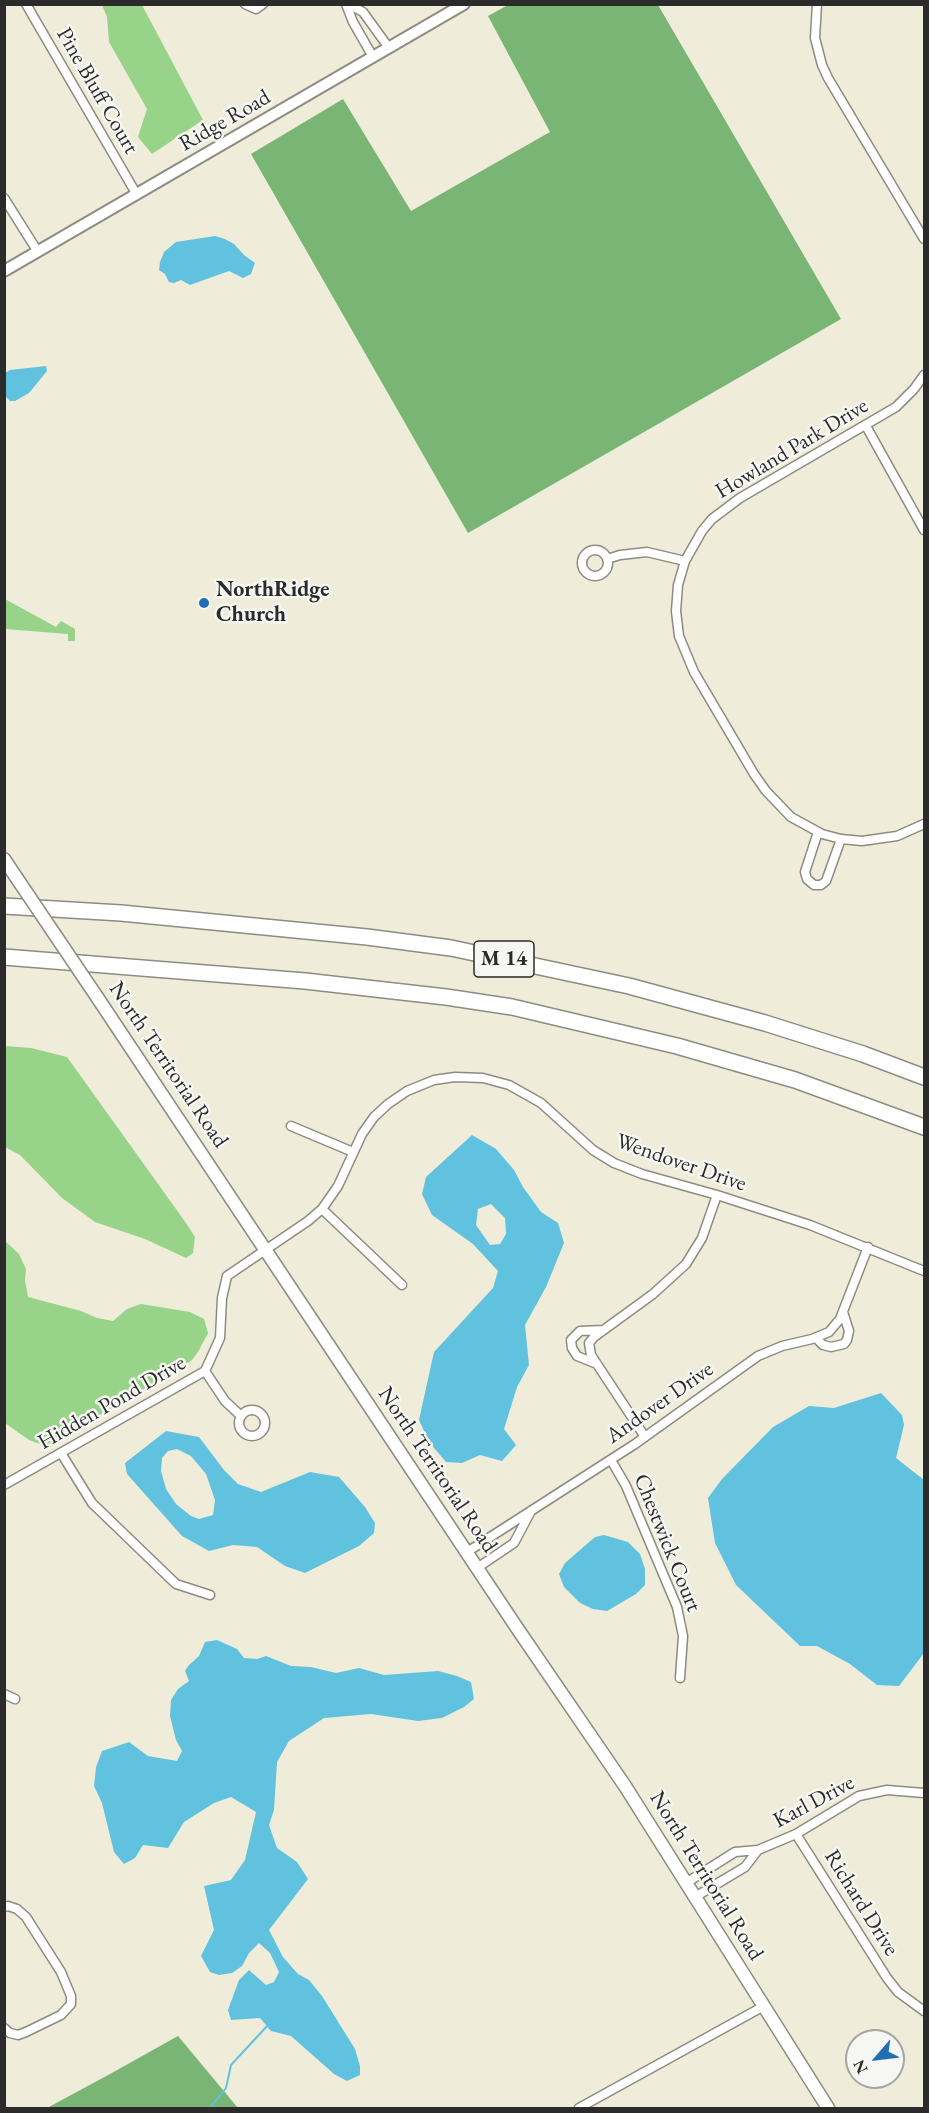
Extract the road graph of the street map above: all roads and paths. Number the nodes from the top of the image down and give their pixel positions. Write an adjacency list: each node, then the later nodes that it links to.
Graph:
1 (26, 4): 9 (street, Pine Bluff Court)
2 (245, 4): 3 (street)
3 (263, 4)
4 (347, 4): 7 (street); 8 (street)
5 (464, 4): 7 (street, Ridge Road)
6 (817, 4): 11 (street)
7 (389, 48): 8 (street, Ridge Road)
8 (373, 57): 9 (street, Ridge Road)
9 (137, 195): 12 (street, Ridge Road)
10 (4, 198): 12 (street)
11 (924, 239)
12 (38, 252): 13 (street, Ridge Road)
13 (4, 271)
14 (924, 375): 15 (street, Howland Park Drive)
15 (866, 426): 16 (street); 18 (street, Howland Park Drive)
16 (924, 530)
17 (607, 559): 18 (street)
18 (685, 561): 20 (street, Howland Park Drive)
19 (924, 824): 21 (street, Howland Park Drive)
20 (818, 832): 21 (street, Howland Park Drive); 21 (street)
21 (841, 839)
22 (4, 860): 32 (main road, North Territorial Road, bridge)
23 (4, 906): 25 (highway, M 14)
24 (4, 957): 27 (highway, M 14)
25 (924, 1077)
26 (291, 1126): 28 (street)
27 (924, 1127)
28 (353, 1152): 29 (street, Wendover Drive); 30 (street, Wendover Drive)
29 (717, 1195): 31 (street, Wendover Drive); 36 (street)
30 (322, 1209): 32 (street, Wendover Drive); 34 (street)
31 (868, 1247): 33 (street, Wendover Drive); 35 (street, Andover Drive)
32 (266, 1249): 39 (street, Hidden Pond Drive); 46 (main road, North Territorial Road)
33 (924, 1271)
34 (402, 1285)
35 (843, 1312): 37 (street, Andover Drive); 37 (street, Andover Drive)
36 (603, 1330): 38 (street); 38 (street)
37 (816, 1338): 41 (street, Andover Drive)
38 (597, 1364): 41 (street)
39 (205, 1371): 40 (street); 42 (street, Hidden Pond Drive)
40 (240, 1416)
41 (645, 1437): 43 (street, Andover Drive)
42 (61, 1453): 44 (street, Hidden Pond Drive); 48 (street)
43 (611, 1460): 45 (street, Andover Drive); 49 (street, Chestwick Court)
44 (4, 1485)
45 (531, 1511): 46 (street, Andover Drive); 47 (street)
46 (467, 1552): 47 (main road, North Territorial Road)
47 (477, 1568): 55 (main road, North Territorial Road)
48 (210, 1595)
49 (680, 1678)
50 (4, 1694): 51 (street)
51 (15, 1699)
52 (924, 1793): 53 (street, Karl Drive)
53 (796, 1834): 54 (street, Karl Drive); 59 (street, Richard Drive)
54 (758, 1850): 55 (street, Karl Drive); 56 (street, Karl Drive)
55 (686, 1883): 56 (main road, North Territorial Road)
56 (695, 1897): 58 (main road, North Territorial Road)
57 (4, 1907): 60 (street)
58 (764, 2007): 61 (street); 62 (main road, North Territorial Road)
59 (924, 2011)
60 (4, 2028)
61 (579, 2109)
62 (828, 2109)

